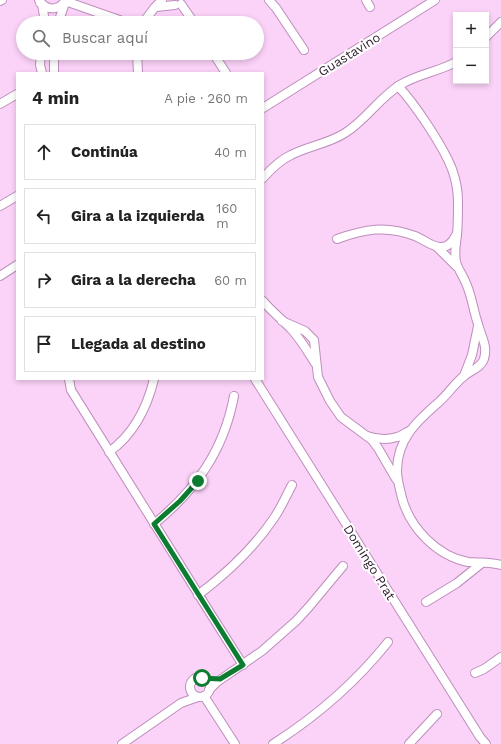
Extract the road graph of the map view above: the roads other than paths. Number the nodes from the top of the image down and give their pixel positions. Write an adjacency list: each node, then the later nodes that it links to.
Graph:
1 (66, 0): 5 (street); 9 (street); 10 (street)
2 (162, 0): 7 (street)
3 (269, 0): 15 (street)
4 (434, 0): 28 (street, Guastavino)
5 (39, 1): 8 (street)
6 (178, 2): 7 (street); 12 (street)
7 (155, 7): 11 (street)
8 (44, 16)
9 (60, 16)
10 (109, 16)
11 (148, 16)
12 (189, 16)
13 (501, 22): 14 (street)
14 (489, 34)
15 (304, 50)
16 (40, 60): 21 (street)
17 (54, 60): 22 (street)
18 (137, 60): 23 (street)
19 (218, 60): 24 (street)
20 (453, 64): 25 (street)
21 (42, 72)
22 (54, 72)
23 (138, 72)
24 (225, 72)
25 (398, 86): 29 (street); 32 (street)
26 (16, 95): 27 (street)
27 (0, 104)
28 (264, 107)
29 (264, 177)
30 (16, 197): 31 (street)
31 (0, 206)
32 (457, 235): 34 (street); 36 (street)
33 (337, 239): 34 (street)
34 (437, 247): 36 (street)
35 (16, 267): 37 (street)
36 (458, 268): 39 (street)
37 (0, 276)
38 (264, 303): 50 (street)
39 (478, 325): 40 (street); 41 (street)
40 (475, 342): 41 (street); 42 (street)
41 (486, 344): 43 (street)
42 (470, 361): 43 (street); 44 (street)
43 (480, 365): 44 (street)
44 (464, 376): 49 (street)
45 (68, 380): 55 (street)
46 (154, 380): 55 (street)
47 (256, 380): 82 (street, Domingo Prat)
48 (234, 396): 60 (street)
49 (410, 430): 52 (street); 53 (street)
50 (366, 436): 51 (street); 54 (street)
51 (386, 438): 52 (street); 54 (street)
52 (396, 438): 53 (street)
53 (402, 447): 56 (street)
54 (379, 450): 57 (street)
55 (109, 452): 60 (street)
56 (398, 458): 57 (street); 58 (street)
57 (386, 459): 58 (street)
58 (399, 484): 61 (street)
59 (292, 485): 66 (street)
60 (154, 524): 66 (street)
61 (467, 561): 62 (street); 65 (street)
62 (482, 563): 63 (street); 65 (street)
63 (501, 565)
64 (343, 566): 70 (street)
65 (465, 577): 67 (street)
66 (198, 595): 70 (street)
67 (426, 602)
68 (388, 642): 80 (street)
69 (501, 658): 71 (street)
70 (243, 665): 72 (street)
71 (475, 673)
72 (225, 677): 73 (street); 75 (street)
73 (202, 678): 74 (street); 75 (street)
74 (190, 687): 75 (street); 76 (street)
75 (204, 694): 76 (street); 79 (street)
76 (181, 703): 78 (street)
77 (437, 714): 81 (street)
78 (122, 744)
79 (235, 744)
80 (274, 744)
81 (408, 744)
82 (486, 744)

